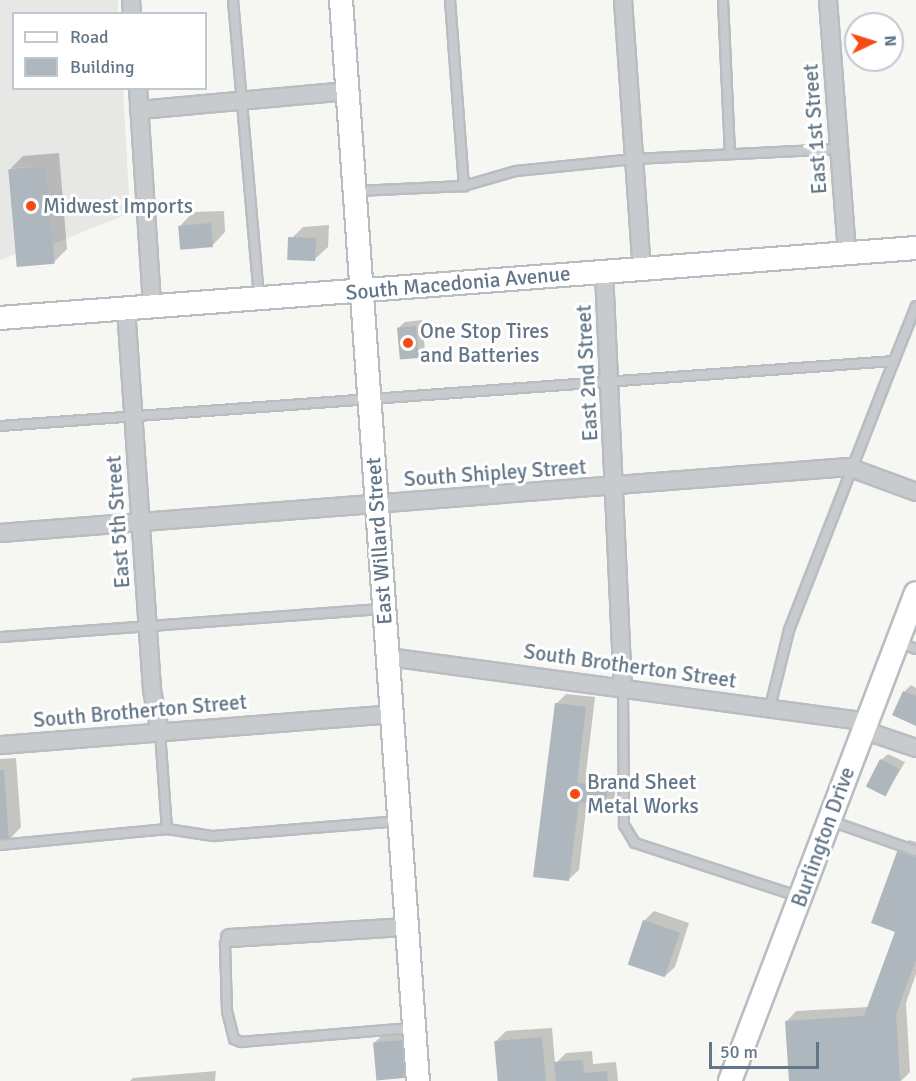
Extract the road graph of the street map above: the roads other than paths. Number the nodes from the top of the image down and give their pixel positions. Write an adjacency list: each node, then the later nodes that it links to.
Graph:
1 (233, 0): 9 (lane)
2 (341, 0): 8 (street, East Willard Street)
3 (450, 0): 14 (lane)
4 (623, 0): 13 (street)
5 (723, 0): 12 (lane)
6 (828, 0): 11 (street, East 1st Street)
7 (138, 90): 10 (street)
8 (348, 91): 9 (street); 15 (street, East Willard Street)
9 (240, 101): 10 (street); 21 (lane)
10 (139, 110): 23 (street)
11 (839, 149): 12 (lane); 17 (street, East 1st Street)
12 (730, 154): 13 (lane)
13 (634, 159): 14 (lane); 18 (street)
14 (464, 186): 15 (lane)
15 (354, 191): 20 (street, East Willard Street)
16 (916, 248): 17 (street, South Macedonia Avenue)
17 (847, 254): 18 (street, South Macedonia Avenue)
18 (642, 269): 19 (street, South Macedonia Avenue)
19 (603, 272): 20 (street, South Macedonia Avenue); 27 (street, East 2nd Street)
20 (362, 291): 21 (street, South Macedonia Avenue); 28 (street, East Willard Street)
21 (259, 299): 23 (street, South Macedonia Avenue)
22 (916, 306): 26 (lane)
23 (153, 307): 24 (street, South Macedonia Avenue)
24 (126, 308): 25 (street, South Macedonia Avenue); 29 (street, East 5th Street)
25 (0, 318)
26 (894, 361): 27 (lane); 31 (lane)
27 (610, 379): 28 (lane); 32 (street, East 2nd Street)
28 (369, 398): 29 (lane); 34 (street, East Willard Street)
29 (133, 417): 30 (lane); 35 (street, East 5th Street)
30 (0, 426)
31 (853, 468): 32 (street, South Shipley Street); 33 (street, South Shipley Street); 44 (lane)
32 (616, 487): 34 (street, South Shipley Street); 43 (street, East 2nd Street)
33 (916, 492)
34 (377, 505): 35 (street, South Shipley Street); 38 (street, East Willard Street)
35 (140, 523): 36 (street, South Shipley Street); 39 (street, East 5th Street)
36 (0, 534)
37 (916, 592): 41 (street, Burlington Drive)
38 (384, 609): 39 (lane); 42 (street, East Willard Street)
39 (147, 626): 40 (lane); 47 (street, East 5th Street)
40 (0, 638)
41 (906, 646): 46 (street, Burlington Drive)
42 (388, 657): 43 (street, South Brotherton Street); 45 (street, East Willard Street)
43 (623, 688): 44 (street, South Brotherton Street); 55 (lane)
44 (770, 708): 46 (street, South Brotherton Street)
45 (391, 714): 47 (street, South Brotherton Street); 51 (street, East Willard Street)
46 (864, 726): 49 (street, South Brotherton Street); 50 (street, Burlington Drive)
47 (160, 732): 48 (street, South Brotherton Street); 52 (lane)
48 (0, 745)
49 (916, 748)
50 (829, 820): 54 (lane); 55 (street, Burlington Drive)
51 (399, 821): 52 (lane); 56 (street, East Willard Street)
52 (167, 829): 53 (lane)
53 (0, 845)
54 (916, 850)
55 (800, 897): 60 (street, Burlington Drive)
56 (407, 927): 57 (street); 58 (street, East Willard Street)
57 (230, 938): 58 (lane)
58 (414, 1028): 59 (street, East Willard Street)
59 (418, 1081)
60 (730, 1081)

